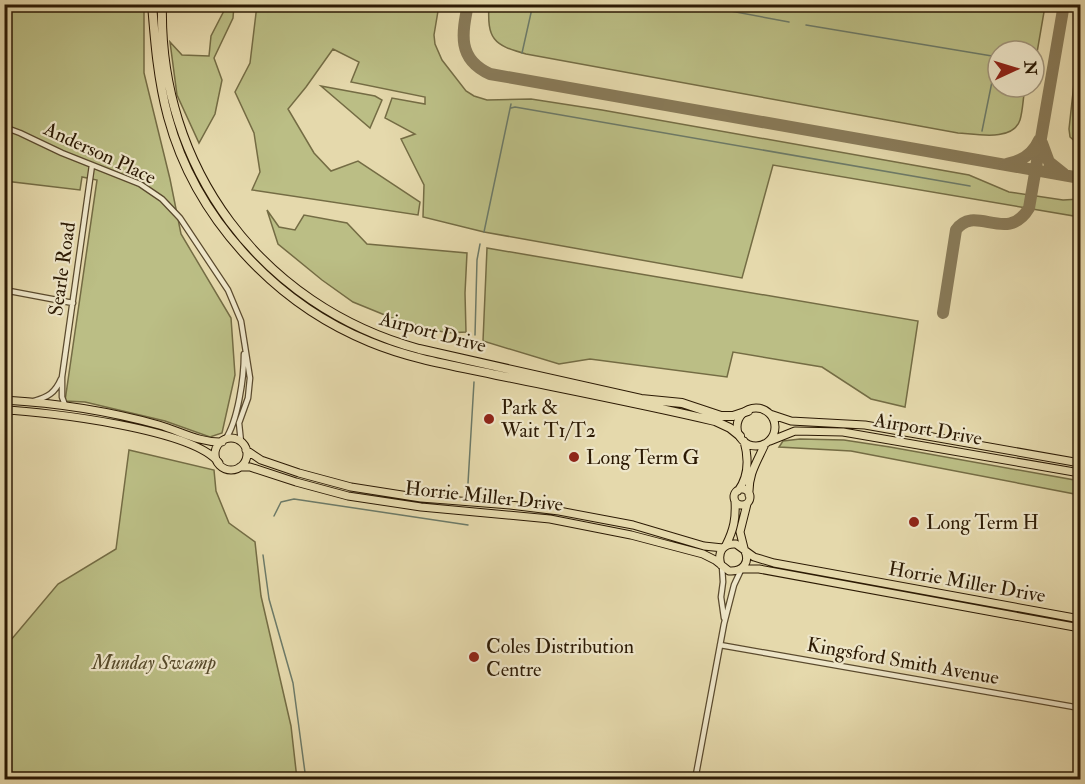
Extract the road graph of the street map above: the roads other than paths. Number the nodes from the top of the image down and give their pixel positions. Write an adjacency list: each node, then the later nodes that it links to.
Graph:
1 (153, 4): 15 (highway, Airport Drive)
2 (162, 4): 13 (highway, Airport Drive)
3 (4, 127): 4 (street, Anderson Place)
4 (92, 165): 6 (street, Searle Road); 7 (street, Anderson Place)
5 (4, 290): 6 (street)
6 (73, 303): 8 (street, Searle Road)
7 (244, 339): 16 (street, Anderson Place); 17 (street, Anderson Place)
8 (62, 377): 10 (street); 11 (street, Searle Road)
9 (4, 400): 10 (main road)
10 (32, 402): 11 (main road)
11 (65, 405): 16 (main road)
12 (4, 410): 20 (main road)
13 (748, 411): 14 (main road); 15 (main road)
14 (770, 414): 18 (main road); 21 (main road, Airport Drive)
15 (742, 439): 18 (main road); 24 (main road)
16 (223, 441): 17 (main road); 20 (main road)
17 (241, 442): 19 (main road)
18 (767, 442): 23 (main road, Airport Drive); 25 (main road)
19 (246, 450): 22 (main road); 28 (main road, Horrie Miller Drive)
20 (219, 463): 22 (main road)
21 (1080, 463)
22 (240, 467): 30 (main road, Horrie Miller Drive)
23 (1080, 473)
24 (738, 491): 25 (main road); 26 (main road)
25 (749, 495): 27 (main road)
26 (735, 501): 27 (main road); 28 (main road)
27 (747, 504): 29 (main road)
28 (725, 546): 29 (main road); 30 (main road)
29 (744, 549): 31 (main road); 32 (main road, Horrie Miller Drive)
30 (722, 566): 31 (main road); 33 (street)
31 (741, 570): 33 (street); 34 (main road, Horrie Miller Drive)
32 (1080, 619)
33 (724, 624): 35 (street)
34 (1080, 628)
35 (720, 645): 36 (street, Kingsford Smith Avenue); 37 (street)
36 (1080, 708)
37 (695, 780)

